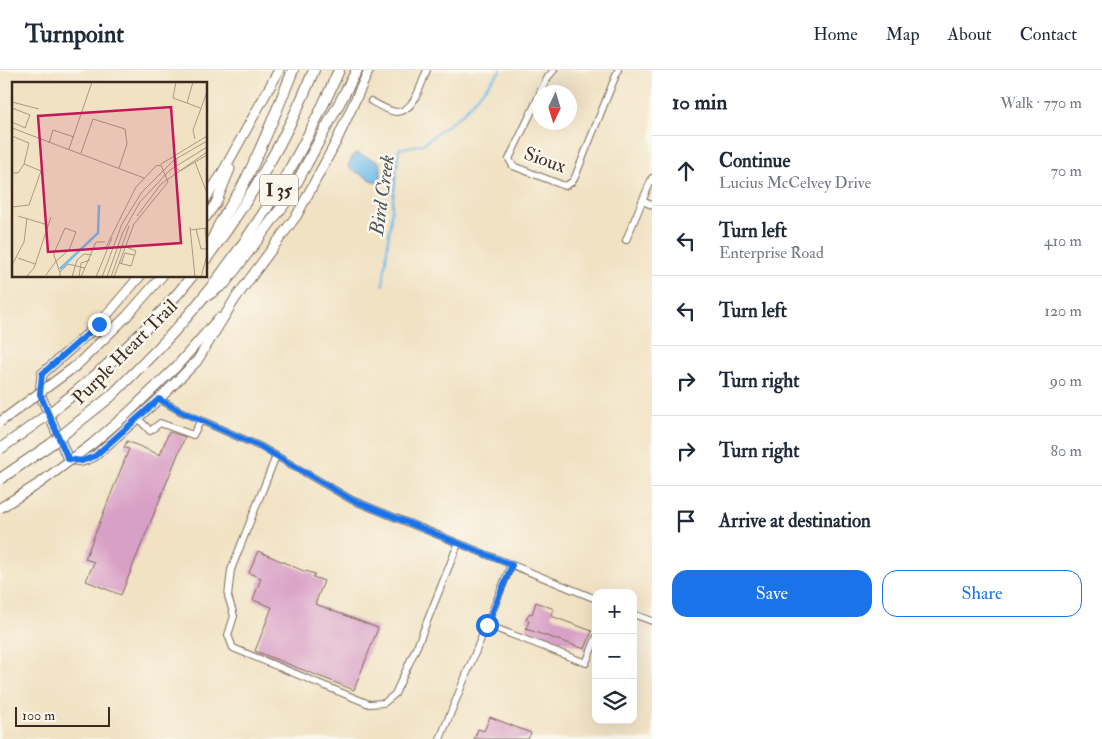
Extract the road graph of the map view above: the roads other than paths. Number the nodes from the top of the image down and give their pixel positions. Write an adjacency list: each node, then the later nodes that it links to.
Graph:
1 (293, 70): 20 (highway)
2 (314, 70): 21 (highway, I 35)
3 (339, 70): 25 (highway, Purple Heart Trail / I 35)
4 (357, 70): 25 (highway)
5 (369, 70): 26 (main road)
6 (427, 70): 11 (street)
7 (554, 70): 10 (street)
8 (618, 70): 12 (street, Sioux)
9 (276, 71): 13 (main road)
10 (544, 85)
11 (371, 101)
12 (532, 110)
13 (246, 130): 15 (main road); 18 (main road)
14 (652, 178): 16 (street)
15 (208, 195)
16 (642, 201): 17 (street); 19 (street)
17 (652, 205)
18 (208, 214)
19 (626, 240)
20 (208, 254)
21 (208, 257)
22 (138, 278): 28 (main road)
23 (160, 278): 30 (main road, bridge)
24 (190, 278): 31 (highway, Purple Heart Trail, bridge)
25 (201, 300): 33 (highway, Purple Heart Trail / I 35, bridge)
26 (236, 300): 27 (main road); 34 (main road, bridge)
27 (159, 399): 28 (main road); 29 (street)
28 (138, 418): 29 (street)
29 (201, 420): 32 (street)
30 (0, 422)
31 (0, 449)
32 (276, 456): 35 (street); 35 (street)
33 (0, 479)
34 (0, 508)
35 (458, 544): 36 (street)
36 (512, 565): 37 (street); 40 (street)
37 (592, 597)
38 (637, 615): 39 (street)
39 (652, 621)
40 (487, 625): 41 (street); 42 (street)
41 (592, 648)
42 (440, 739)

